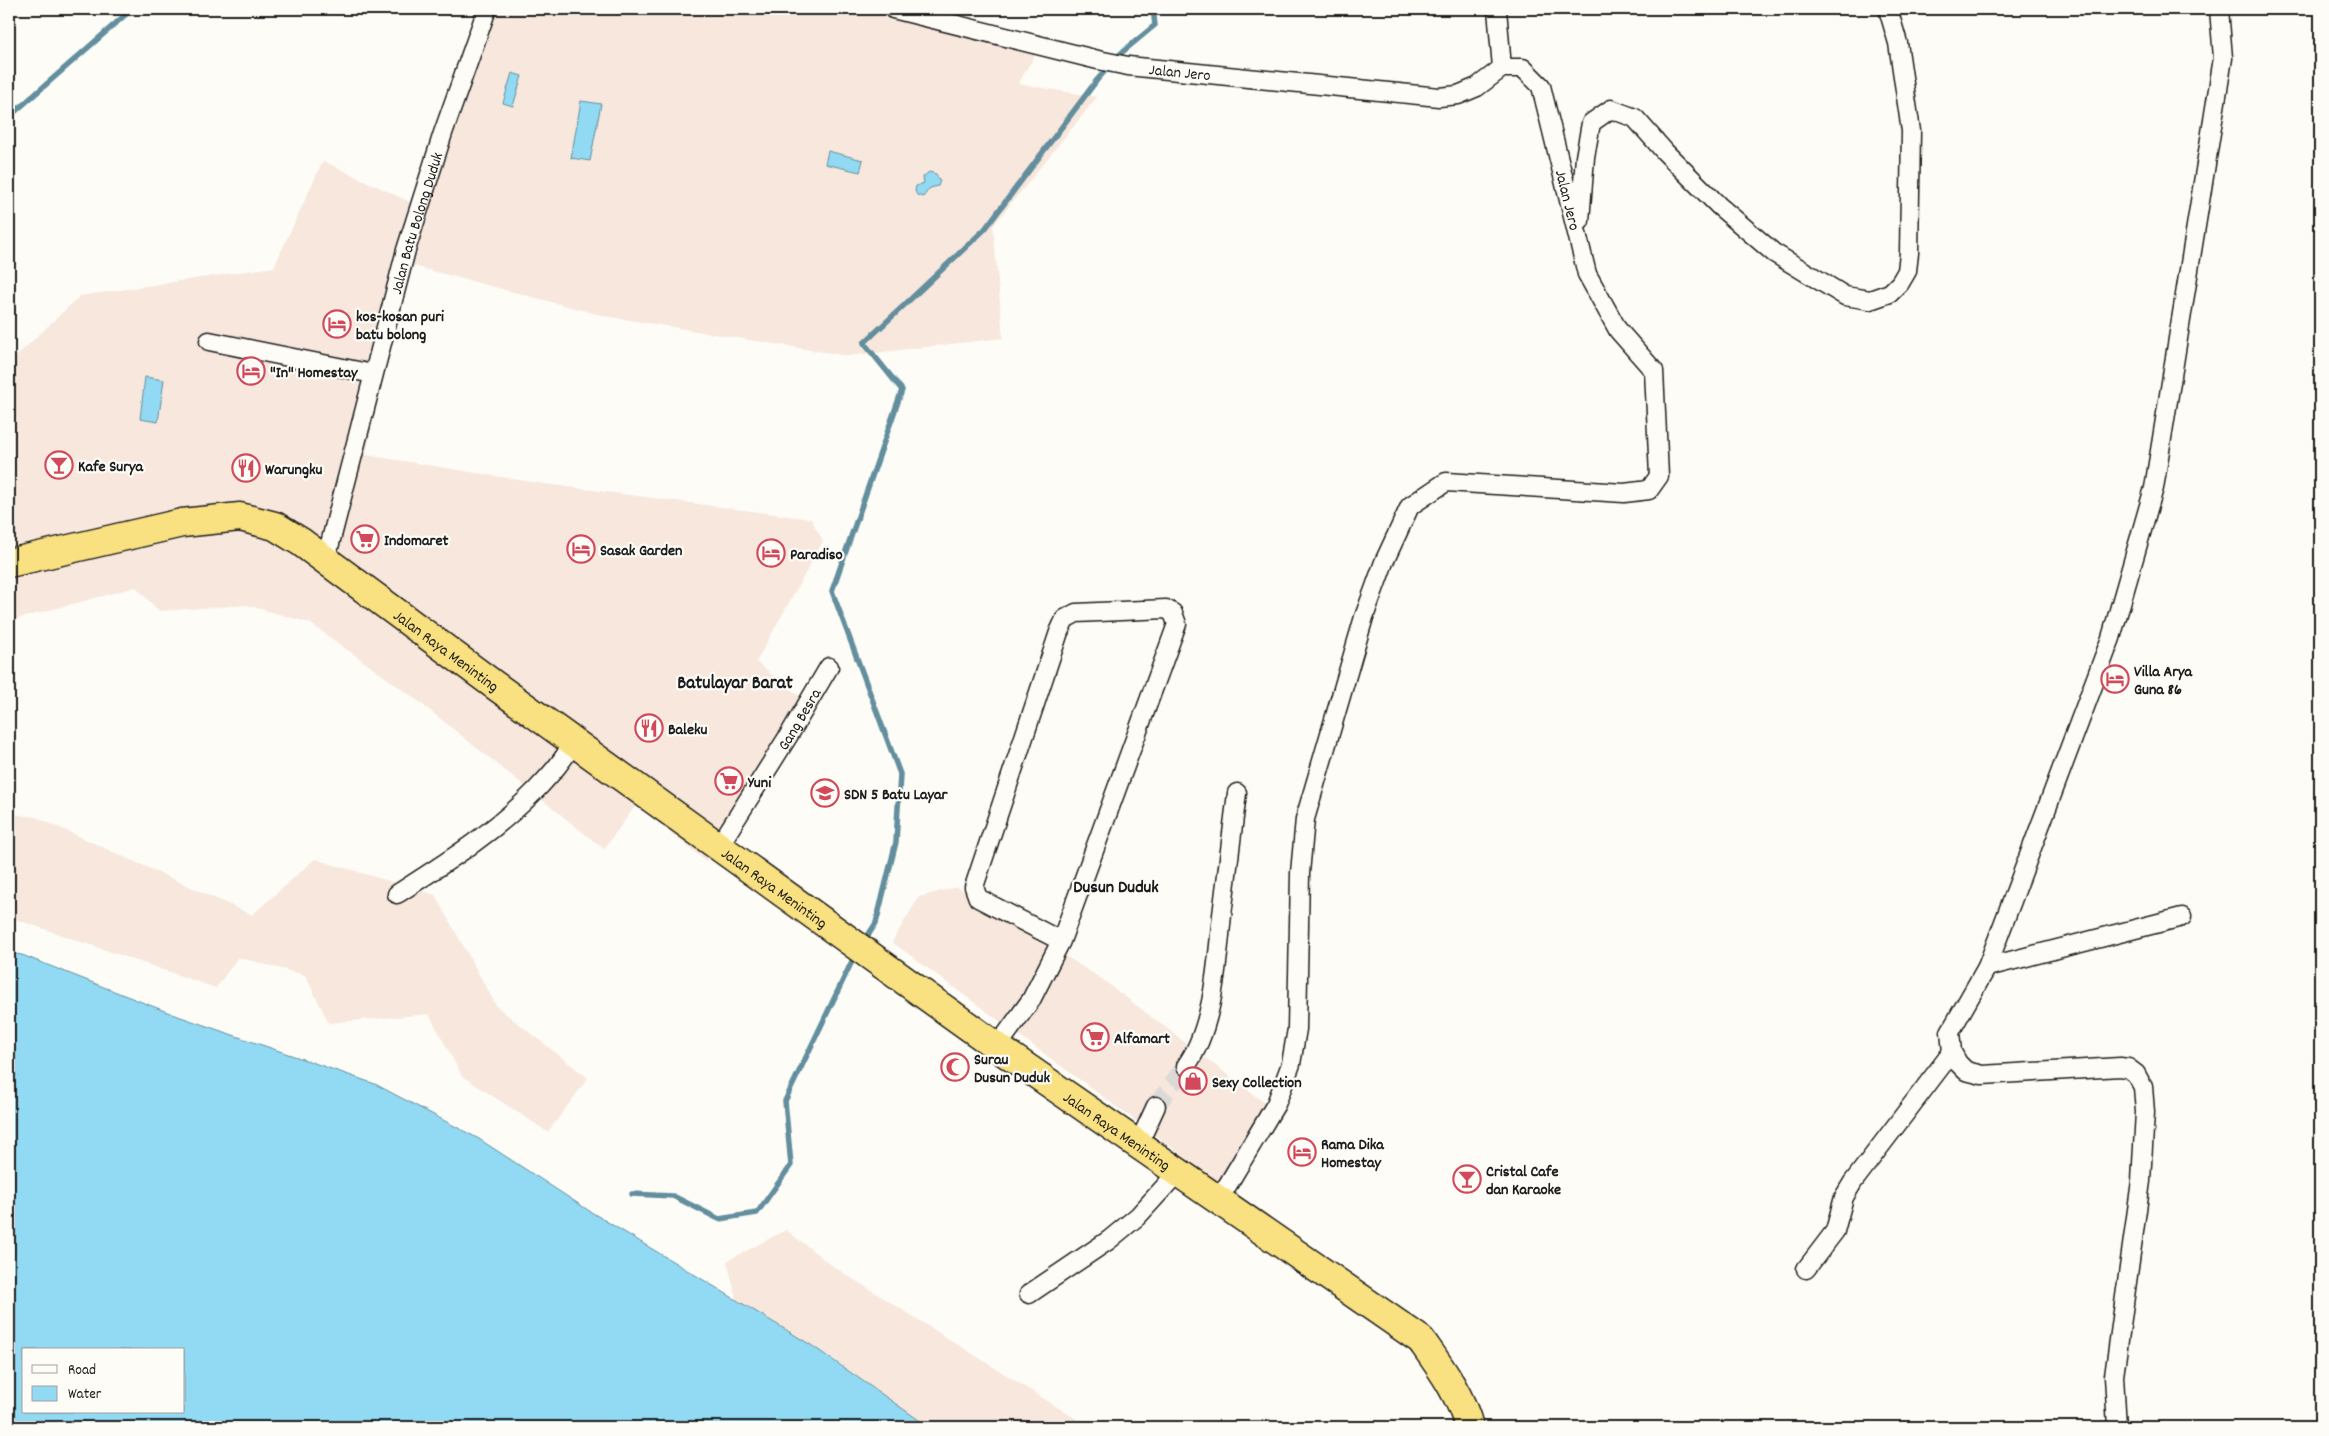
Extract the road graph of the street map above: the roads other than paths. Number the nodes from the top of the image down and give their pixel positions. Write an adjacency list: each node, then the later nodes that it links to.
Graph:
1 (487, 9): 9 (street, Jalan Batu Bolong Duduk)
2 (893, 9): 6 (street, Jalan Jero)
3 (1497, 9): 6 (street)
4 (1888, 9): 7 (street, Jalan Jero)
5 (2219, 9): 19 (street)
6 (1502, 68): 7 (street, Jalan Jero)
7 (1578, 237): 26 (street)
8 (209, 341): 9 (street)
9 (373, 374): 10 (street, Jalan Batu Bolong Duduk)
10 (326, 559): 11 (highway, Jalan Raya Meninting); 13 (highway, Jalan Raya Meninting)
11 (9, 563)
12 (829, 667): 15 (street, Gang Besra)
13 (574, 740): 15 (highway, Jalan Raya Meninting); 16 (street)
14 (1236, 793): 22 (street)
15 (719, 846): 20 (highway, Jalan Raya Meninting)
16 (397, 894)
17 (2182, 917): 19 (street)
18 (1061, 941): 18 (street); 20 (street)
19 (1987, 967): 21 (street)
20 (997, 1047): 24 (highway, Jalan Raya Meninting)
21 (1952, 1052): 27 (street); 30 (street)
22 (1186, 1066)
23 (1156, 1106): 24 (street)
24 (1138, 1145): 25 (highway, Jalan Raya Meninting)
25 (1178, 1172): 26 (highway, Jalan Raya Meninting); 28 (street)
26 (1218, 1201): 29 (highway, Jalan Raya Meninting)
27 (1806, 1269)
28 (1029, 1294)
29 (1470, 1427)
30 (2117, 1427)

